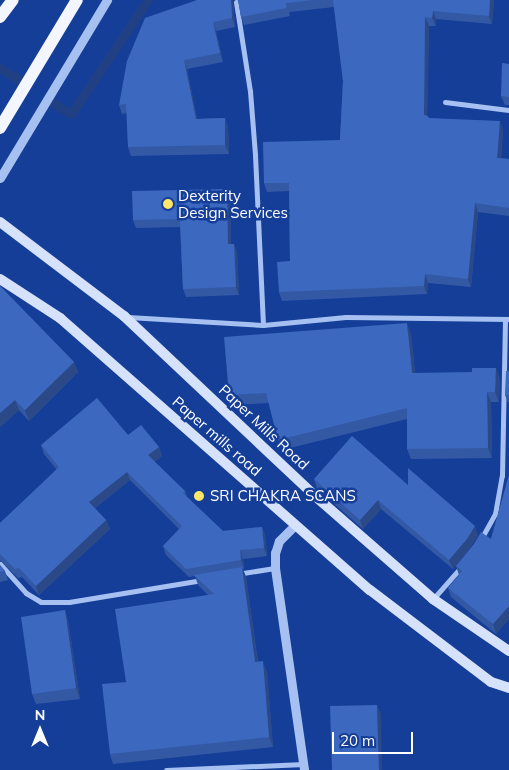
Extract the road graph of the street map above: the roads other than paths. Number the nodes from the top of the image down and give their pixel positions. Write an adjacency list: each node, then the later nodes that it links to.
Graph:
1 (14, 0): 5 (main road)
2 (77, 0): 8 (main road)
3 (107, 0): 9 (street)
4 (236, 2): 14 (street)
5 (0, 17)
6 (445, 102): 7 (street)
7 (509, 110)
8 (0, 128)
9 (0, 178)
10 (0, 222): 12 (main road, Paper Mills Road)
11 (0, 279): 15 (main road, Paper mills road)
12 (124, 316): 14 (street); 22 (main road, Paper Mills Road)
13 (507, 319): 14 (street); 16 (street)
14 (263, 325)
15 (295, 525): 19 (street); 24 (main road, Paper mills road)
16 (478, 544)
17 (468, 558): 22 (street)
18 (0, 564): 21 (street)
19 (275, 568): 20 (street); 25 (street)
20 (226, 576)
21 (206, 579)
22 (433, 599): 23 (main road, Paper Mills Road)
23 (509, 651)
24 (509, 688)
25 (304, 767): 26 (street)
26 (166, 770)

